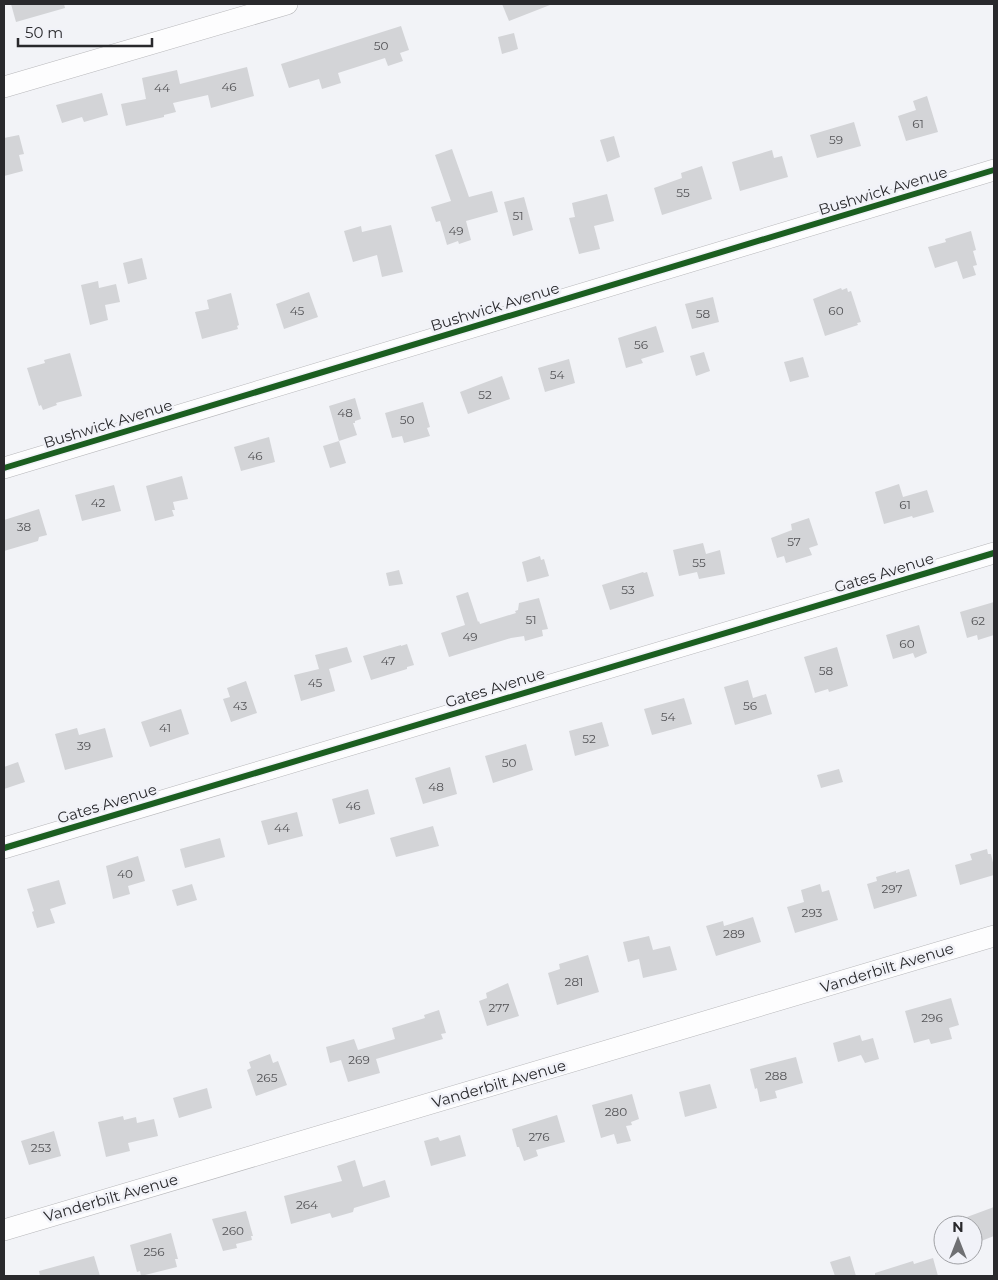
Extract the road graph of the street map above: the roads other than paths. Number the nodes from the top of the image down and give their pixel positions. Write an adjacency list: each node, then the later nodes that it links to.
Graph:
1 (287, 4): 2 (street)
2 (4, 86)
3 (994, 170): 4 (street, Bushwick Avenue)
4 (4, 468)
5 (994, 553): 6 (street, Gates Avenue)
6 (4, 848)
7 (994, 936): 8 (street, Vanderbilt Avenue)
8 (4, 1230)

